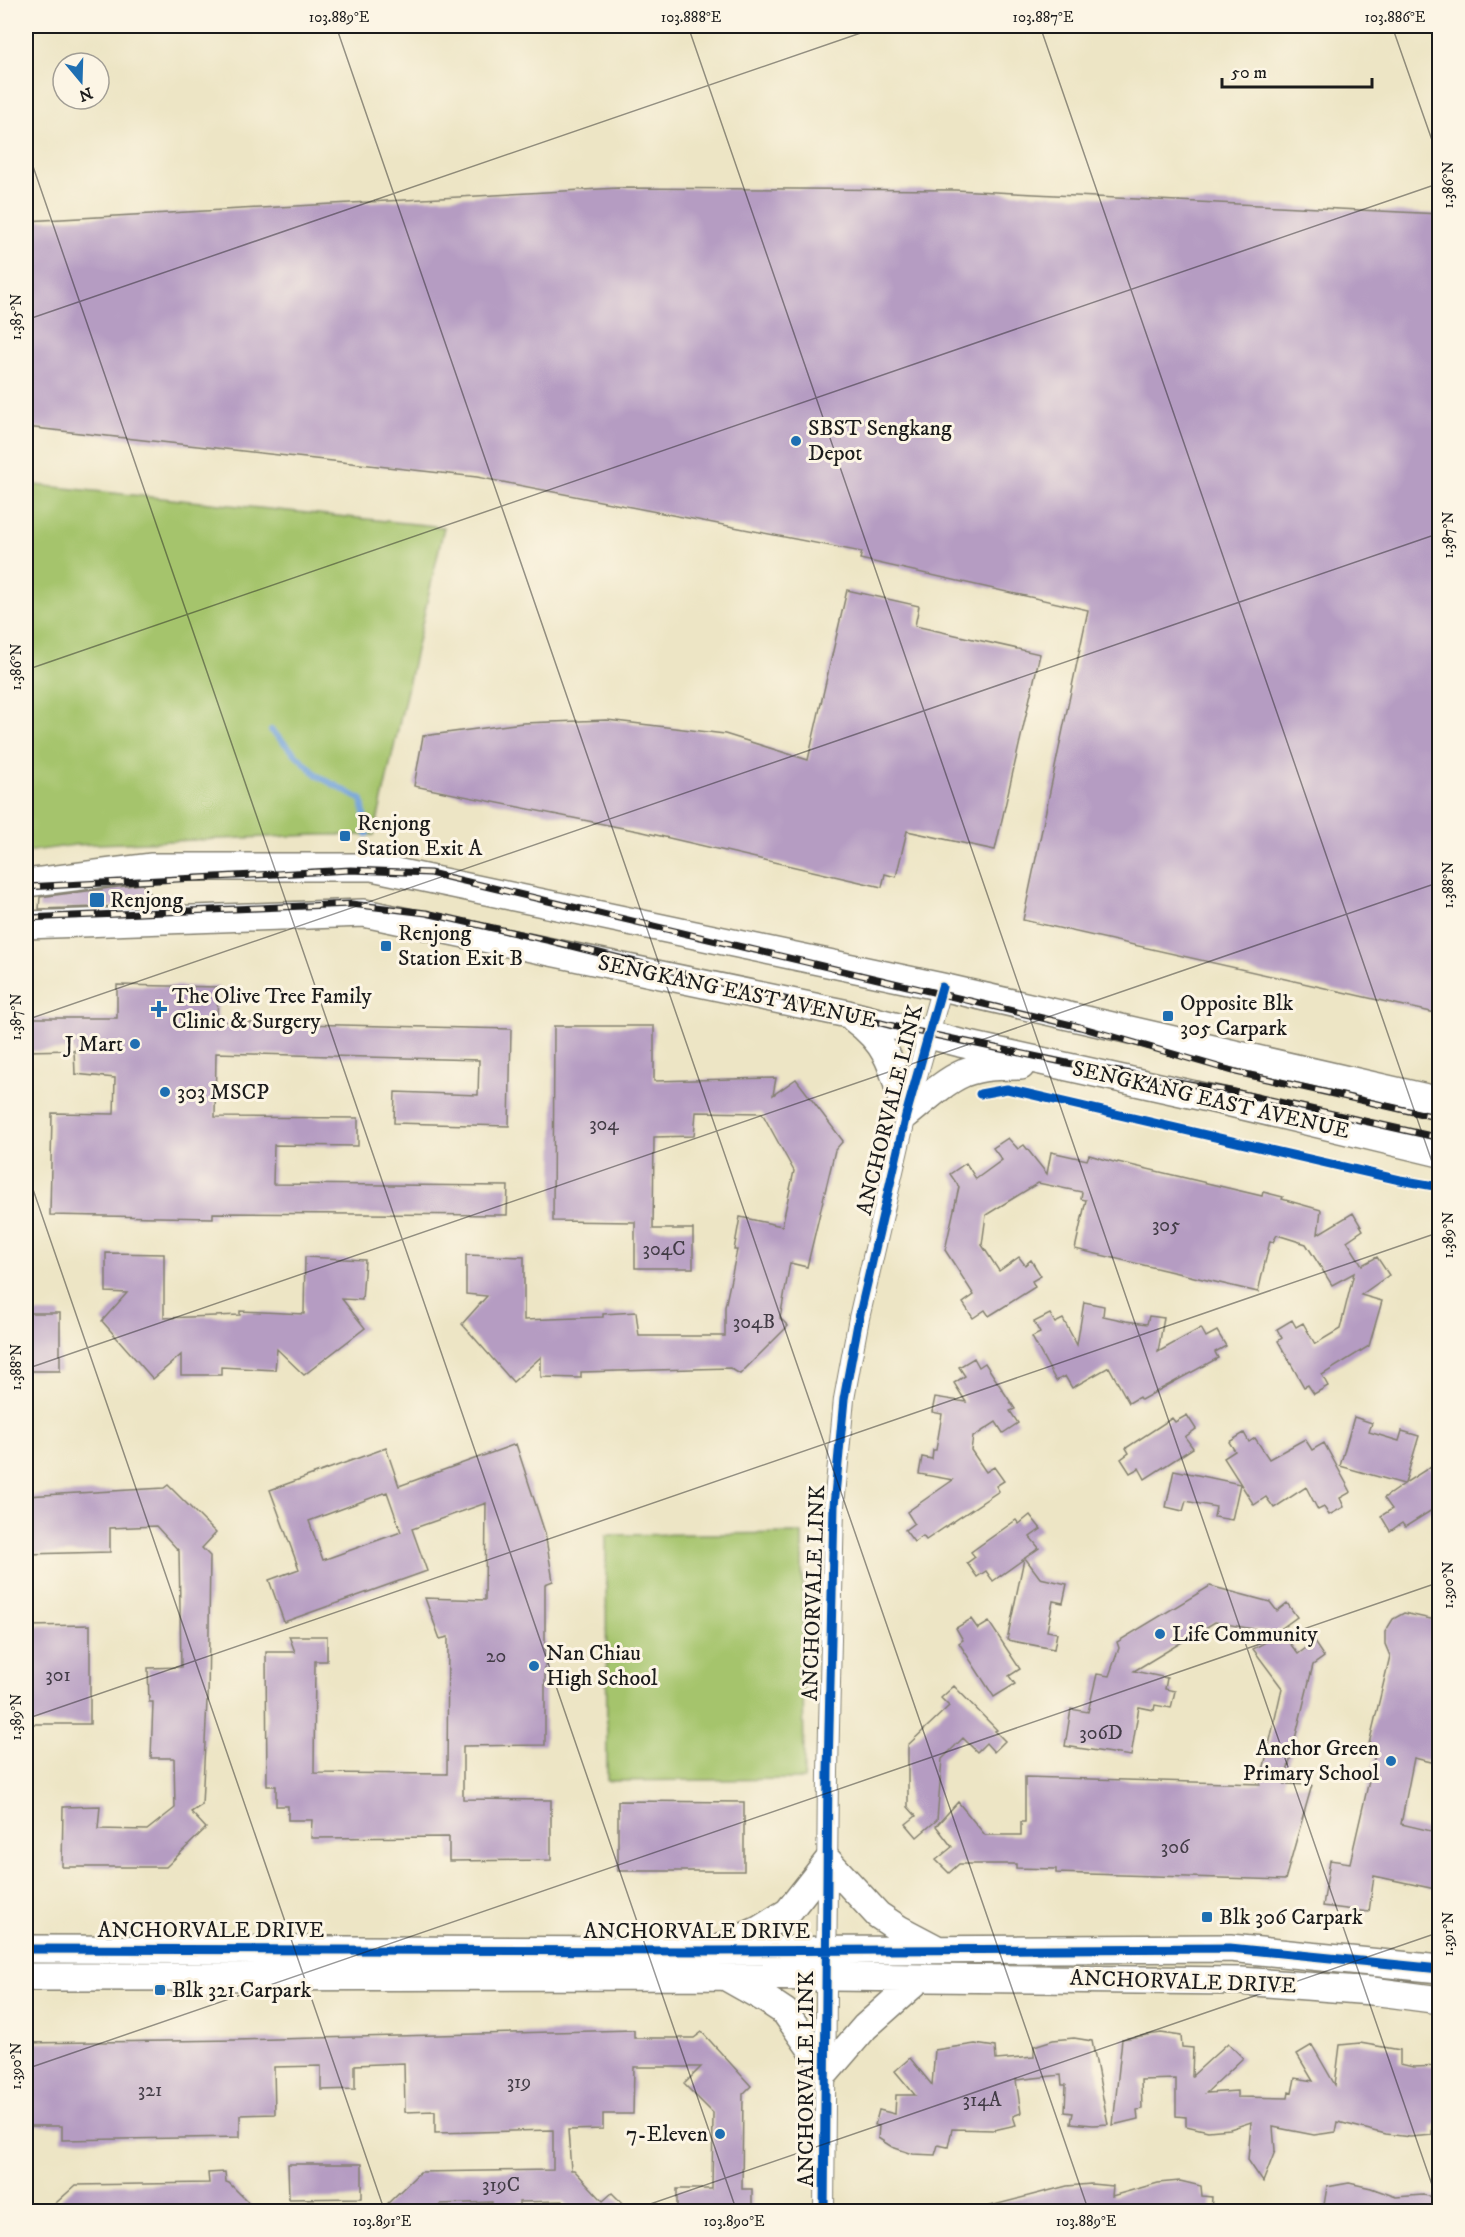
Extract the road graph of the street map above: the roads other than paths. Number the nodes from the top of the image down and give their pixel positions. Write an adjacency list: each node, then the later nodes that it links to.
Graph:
1 (26, 883): 3 (street, SENGKANG EAST AVENUE)
2 (26, 925): 4 (street, SENGKANG EAST AVENUE)
3 (942, 987): 5 (street, ANCHORVALE LINK); 7 (street, SENGKANG EAST AVENUE)
4 (848, 1014): 5 (street, SENGKANG EAST AVENUE); 8 (street)
5 (929, 1035): 6 (street, SENGKANG EAST AVENUE); 8 (street, ANCHORVALE LINK)
6 (1053, 1064): 8 (street); 9 (street, SENGKANG EAST AVENUE)
7 (1440, 1101)
8 (906, 1115): 10 (street, ANCHORVALE LINK)
9 (1440, 1153)
10 (828, 1862): 12 (street, ANCHORVALE LINK); 13 (street); 14 (street)
11 (26, 1949): 14 (street, ANCHORVALE DRIVE)
12 (826, 1950): 13 (street, ANCHORVALE DRIVE); 14 (street, ANCHORVALE DRIVE); 18 (street, ANCHORVALE LINK)
13 (939, 1950): 15 (street, ANCHORVALE DRIVE)
14 (712, 1951)
15 (1440, 1969)
16 (724, 1976): 17 (street, ANCHORVALE DRIVE); 18 (street, ANCHORVALE DRIVE); 21 (street)
17 (26, 1977)
18 (826, 1978): 19 (street, ANCHORVALE DRIVE); 21 (street, ANCHORVALE LINK)
19 (919, 1979): 20 (street, ANCHORVALE DRIVE); 21 (street)
20 (1440, 2000)
21 (827, 2072): 22 (street, ANCHORVALE LINK)
22 (824, 2211)

